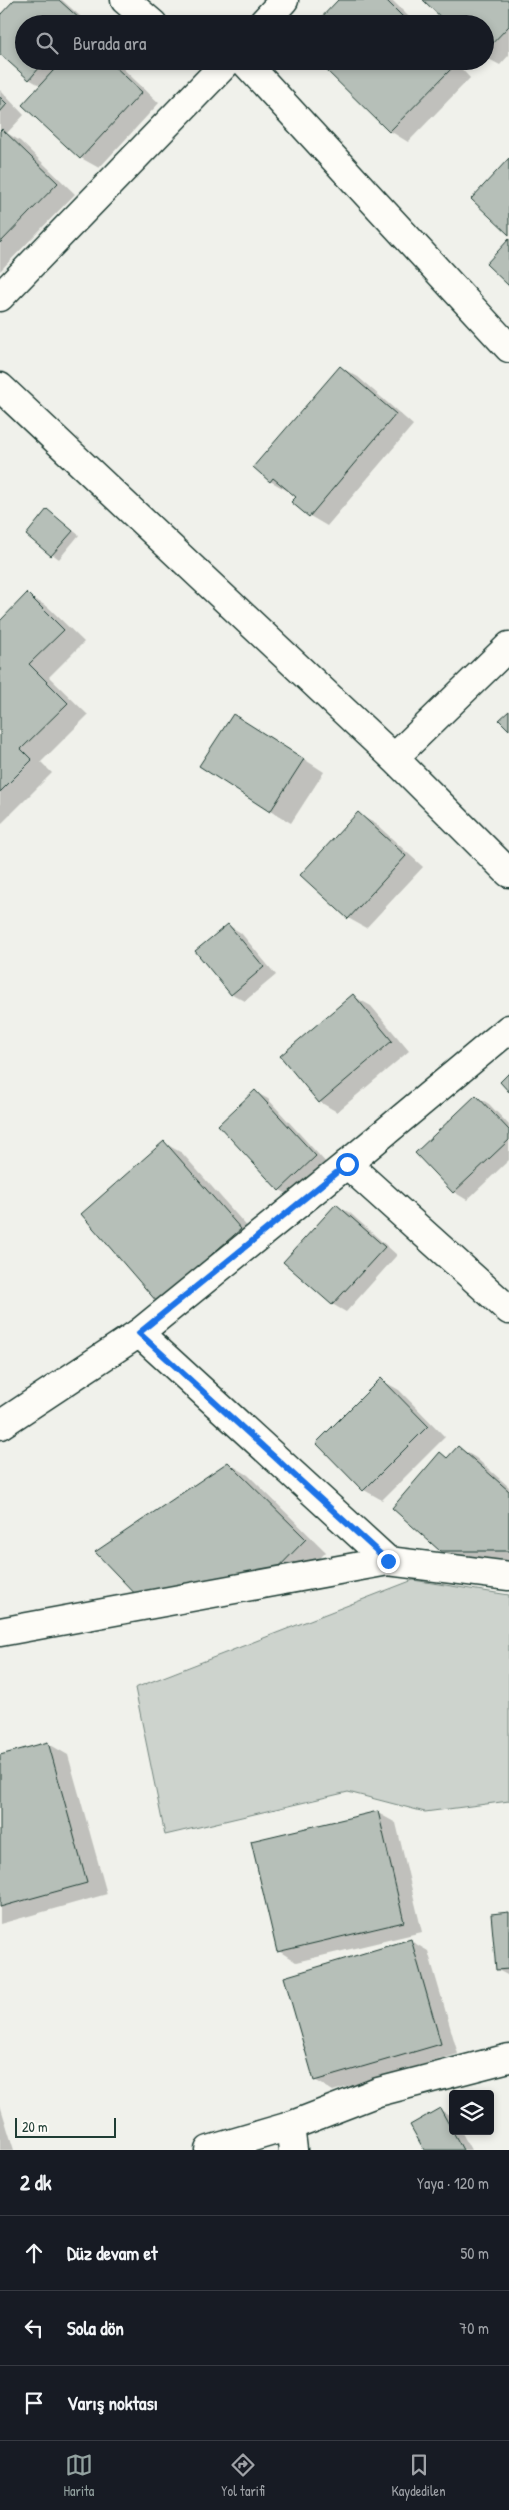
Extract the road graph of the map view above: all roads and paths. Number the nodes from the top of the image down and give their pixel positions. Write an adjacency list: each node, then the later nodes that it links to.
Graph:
1 (125, 0): 3 (street)
2 (284, 0): 4 (street)
3 (142, 15)
4 (270, 15)
5 (210, 70): 7 (street)
6 (252, 70): 8 (street)
7 (0, 297)
8 (509, 348)
9 (0, 387): 11 (street)
10 (509, 646): 11 (street)
11 (394, 758): 12 (street)
12 (509, 873)
13 (509, 1029): 14 (street)
14 (347, 1164): 15 (street); 16 (street)
15 (509, 1310)
16 (139, 1333): 17 (street); 18 (street)
17 (0, 1425)
18 (388, 1561): 19 (street); 20 (street)
19 (509, 1576)
20 (0, 1632)
21 (509, 2058): 22 (street)
22 (291, 2138): 23 (street)
23 (209, 2150)

